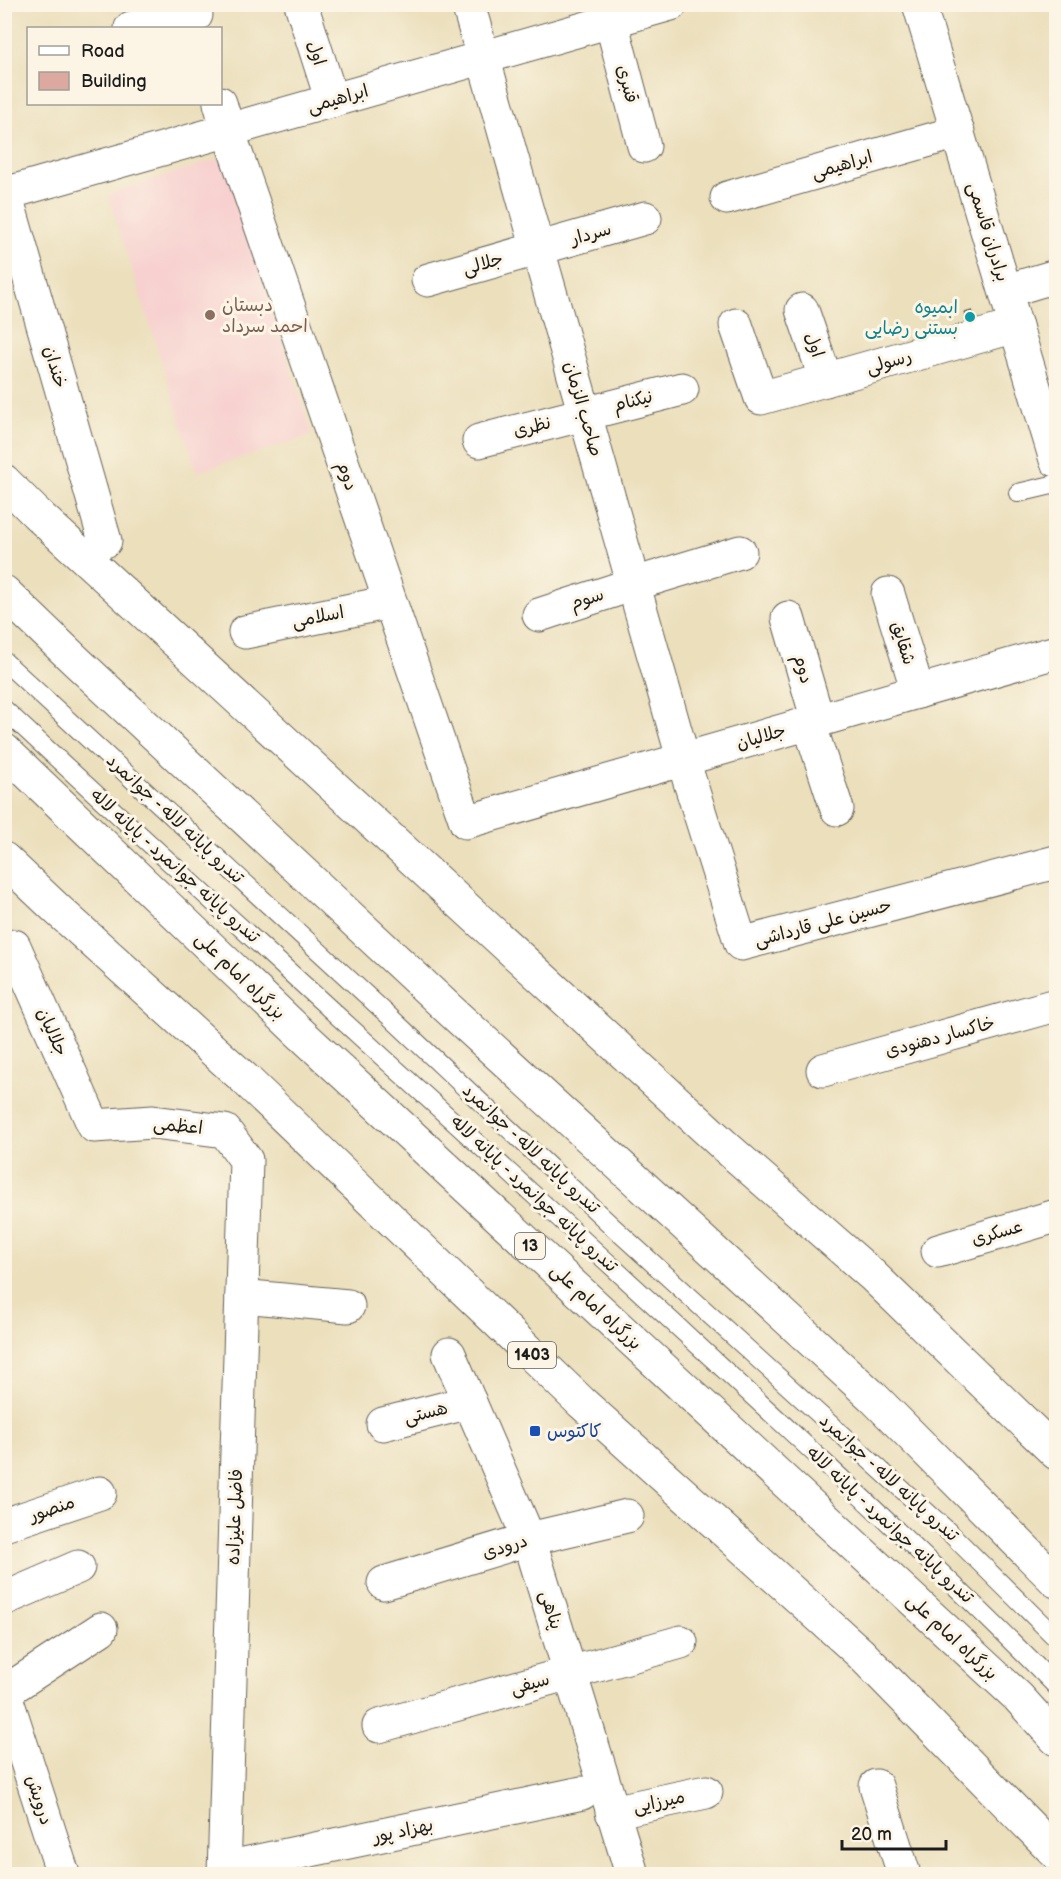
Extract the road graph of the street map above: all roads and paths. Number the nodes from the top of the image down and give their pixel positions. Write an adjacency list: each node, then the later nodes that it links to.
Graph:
1 (301, 4): 9 (main road, اول)
2 (468, 4): 8 (main road, صاحب الزمان)
3 (671, 4): 6 (main road, ابراهیمی)
4 (920, 4): 11 (main road, برادران قاسمی)
5 (197, 16): 7 (main road)
6 (611, 21): 8 (main road, ابراهیمی); 12 (main road, قنبری)
7 (136, 27)
8 (483, 58): 9 (main road, ابراهیمی); 16 (main road, صاحب الزمان)
9 (332, 101): 10 (main road, ابراهیمی)
10 (224, 117): 13 (main road, ابراهیمی); 36 (main road, دوم)
11 (958, 132): 14 (main road, ابراهیمی); 19 (main road, برادران قاسمی)
12 (644, 146)
13 (5, 192): 31 (main road, خندان)
14 (727, 198)
15 (645, 218): 16 (main road, سردار)
16 (538, 249): 18 (main road, جلالی); 25 (main road, صاحب الزمان)
17 (1056, 276): 19 (main road)
18 (428, 280)
19 (1006, 291): 22 (main road, برادران قاسمی)
20 (802, 310): 23 (main road, اول)
21 (736, 325): 23 (main road, رسولی)
22 (1016, 326): 23 (main road, رسولی); 27 (main road, برادران قاسمی)
23 (826, 380)
24 (681, 389): 25 (main road, نیکنام)
25 (585, 414): 26 (main road, نظری); 33 (main road, صاحب الزمان)
26 (479, 441)
27 (1056, 460)
28 (4, 481): 63 (main road)
29 (1056, 484): 30 (lane)
30 (1018, 494)
31 (105, 541)
32 (740, 552): 33 (main road)
33 (634, 584): 37 (main road, سوم); 46 (main road, صاحب الزمان)
34 (4, 592): 69 (main road)
35 (888, 594): 42 (main road, شقایق)
36 (390, 602): 39 (main road, اسلامی); 48 (main road, دوم)
37 (539, 615)
38 (788, 618): 44 (main road, دوم)
39 (245, 632)
40 (1056, 652): 42 (main road, جلالیان)
41 (4, 661): 73 (lane, تندرو پایانه لاله - جوانمرد)
42 (918, 692): 44 (main road, جلالیان)
43 (4, 709): 76 (lane, تندرو پایانه جوانمرد - پایانه لاله)
44 (814, 722): 46 (main road, جلالیان); 47 (main road, دوم)
45 (4, 750): 80 (main road, بزرگراه امام علی / 13)
46 (684, 759): 48 (main road, جلالیان); 50 (main road, حسین علی قارداشی)
47 (837, 809)
48 (466, 822)
49 (4, 859): 85 (main road, 1403)
50 (1056, 862)
51 (4, 949): 54 (main road, جلالیان)
52 (1056, 1005): 53 (main road, خاکسار دهنودی)
53 (823, 1070)
54 (94, 1126): 55 (main road, اعظمی)
55 (246, 1160): 58 (main road, فاضل علیزاده)
56 (1056, 1216): 57 (main road, عسکری)
57 (938, 1251)
58 (242, 1296): 59 (main road); 87 (main road, فاضل علیزاده)
59 (348, 1306)
60 (449, 1354): 61 (main road, پناهی)
61 (470, 1402): 62 (main road, هستی); 67 (main road, پناهی)
62 (383, 1424)
63 (1056, 1453)
64 (100, 1493): 66 (main road, منصور)
65 (627, 1516): 67 (main road, درودی)
66 (4, 1526)
67 (529, 1539): 70 (main road, درودی); 75 (main road, پناهی)
68 (78, 1567): 71 (main road)
69 (1056, 1581)
70 (384, 1583)
71 (4, 1599)
72 (101, 1629): 77 (main road)
73 (1056, 1638)
74 (681, 1642): 75 (main road, سیفی)
75 (570, 1672): 78 (main road, سیفی); 84 (main road, پناهی)
76 (1056, 1686)
77 (5, 1692): 79 (main road, درویش)
78 (379, 1726)
79 (11, 1735): 88 (main road, درویش)
80 (1056, 1739)
81 (876, 1786): 86 (main road)
82 (706, 1792): 84 (main road, میرزایی)
83 (582, 1793): 87 (main road, بهزاد پور)
84 (612, 1812): 89 (main road, پناهی)
85 (1056, 1853)
86 (906, 1870)
87 (224, 1871)
88 (63, 1875)
89 (632, 1875)

